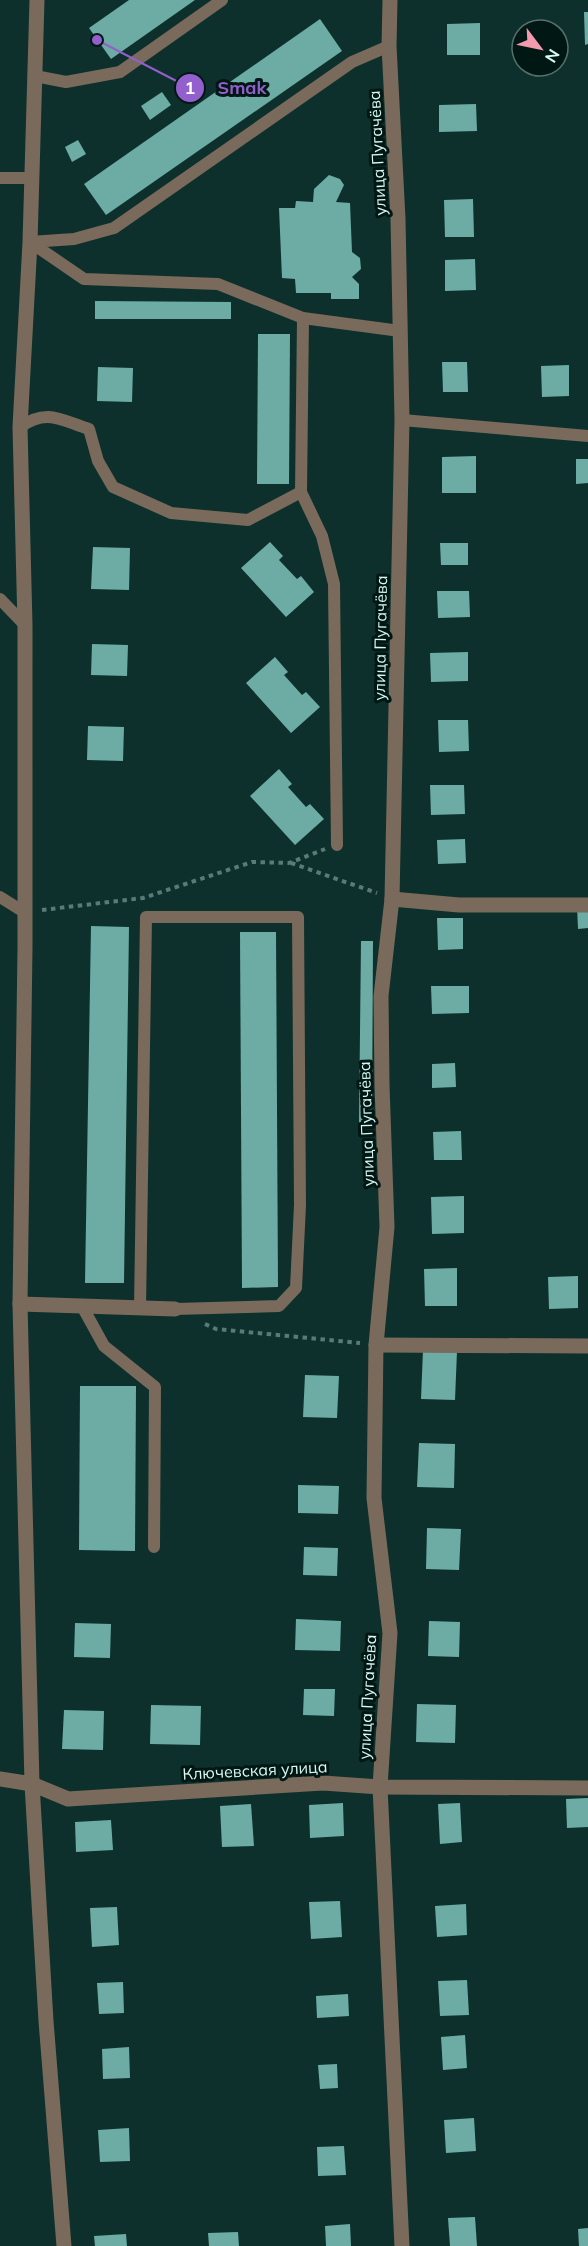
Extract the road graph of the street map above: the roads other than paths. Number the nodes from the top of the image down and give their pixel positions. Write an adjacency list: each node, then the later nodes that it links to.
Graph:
1 (37, 0): 5 (street)
2 (222, 0): 5 (lane)
3 (390, 0): 4 (street, улица Пугачёва)
4 (389, 46): 8 (lane); 10 (street, улица Пугачёва)
5 (34, 76): 7 (street)
6 (0, 178): 7 (lane)
7 (31, 178): 8 (street)
8 (30, 242): 9 (lane); 12 (street)
9 (303, 318): 10 (lane); 14 (lane)
10 (400, 331): 11 (street, улица Пугачёва)
11 (402, 420): 13 (lane); 19 (street, улица Пугачёва)
12 (20, 427): 14 (lane); 16 (street)
13 (588, 436)
14 (301, 492): 17 (lane)
15 (0, 599): 16 (lane)
16 (25, 625): 21 (street)
17 (337, 845)
18 (0, 897): 21 (lane)
19 (392, 898): 20 (street); 26 (street, улица Пугачёва)
20 (588, 905)
21 (24, 912): 22 (street)
22 (20, 1304): 23 (street); 30 (street)
23 (82, 1306): 24 (street); 28 (lane)
24 (140, 1308): 25 (street); 25 (lane)
25 (175, 1309)
26 (376, 1345): 27 (street); 31 (street, улица Пугачёва)
27 (588, 1346)
28 (154, 1547)
29 (0, 1779): 30 (street, Ключевская улица)
30 (32, 1785): 31 (street, Ключевская улица); 33 (street)
31 (380, 1787): 32 (street, Ключевская улица); 34 (street, улица Пугачёва)
32 (588, 1788)
33 (64, 2246)
34 (402, 2246)

